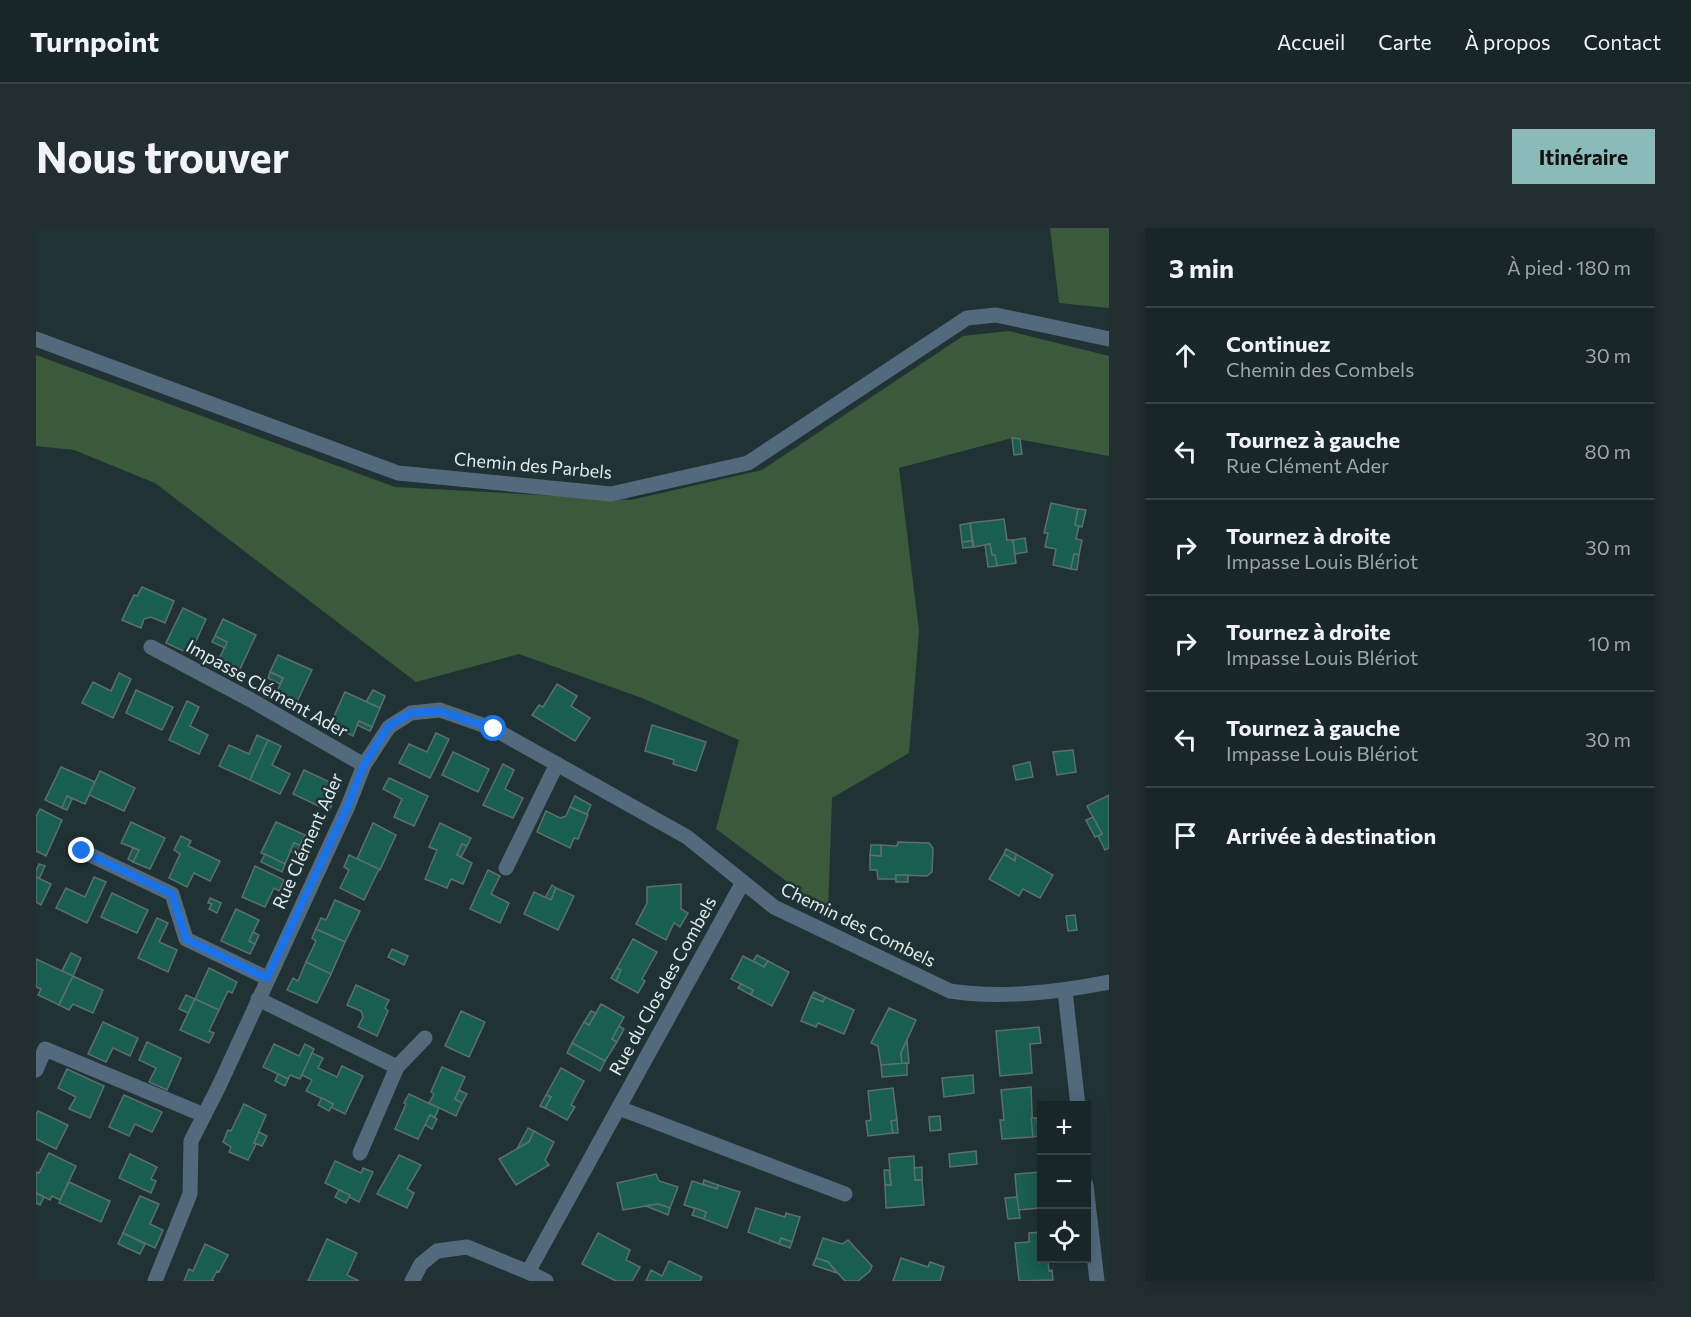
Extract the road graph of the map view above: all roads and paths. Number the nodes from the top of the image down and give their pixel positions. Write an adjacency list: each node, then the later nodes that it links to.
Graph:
1 (36, 339): 2 (street, Chemin des Parbels)
2 (1109, 339)
3 (151, 647): 6 (street, Impasse Clément Ader)
4 (411, 713): 5 (street, Chemin des Combels); 6 (street, Rue Clément Ader)
5 (557, 764): 8 (street); 9 (street, Chemin des Combels)
6 (364, 765): 10 (street, Rue Clément Ader)
7 (82, 851): 10 (street)
8 (506, 868)
9 (742, 882): 12 (street, Chemin des Combels); 18 (street, Rue du Clos des Combels)
10 (267, 978): 13 (street, Rue Clément Ader)
11 (1109, 982): 12 (street, Chemin des Combels)
12 (1065, 991): 17 (street)
13 (258, 999): 15 (street); 19 (street, Rue Clément Ader)
14 (425, 1038): 15 (street)
15 (398, 1066): 20 (street)
16 (36, 1070): 19 (street)
17 (1077, 1101)
18 (619, 1108): 21 (street); 23 (street, Rue du Clos des Combels)
19 (204, 1115): 24 (street, Rue Clément Ader)
20 (360, 1153)
21 (845, 1194)
22 (1089, 1209): 27 (street)
23 (528, 1272): 25 (street); 26 (street)
24 (155, 1281)
25 (412, 1281)
26 (546, 1281)
27 (1097, 1281)

